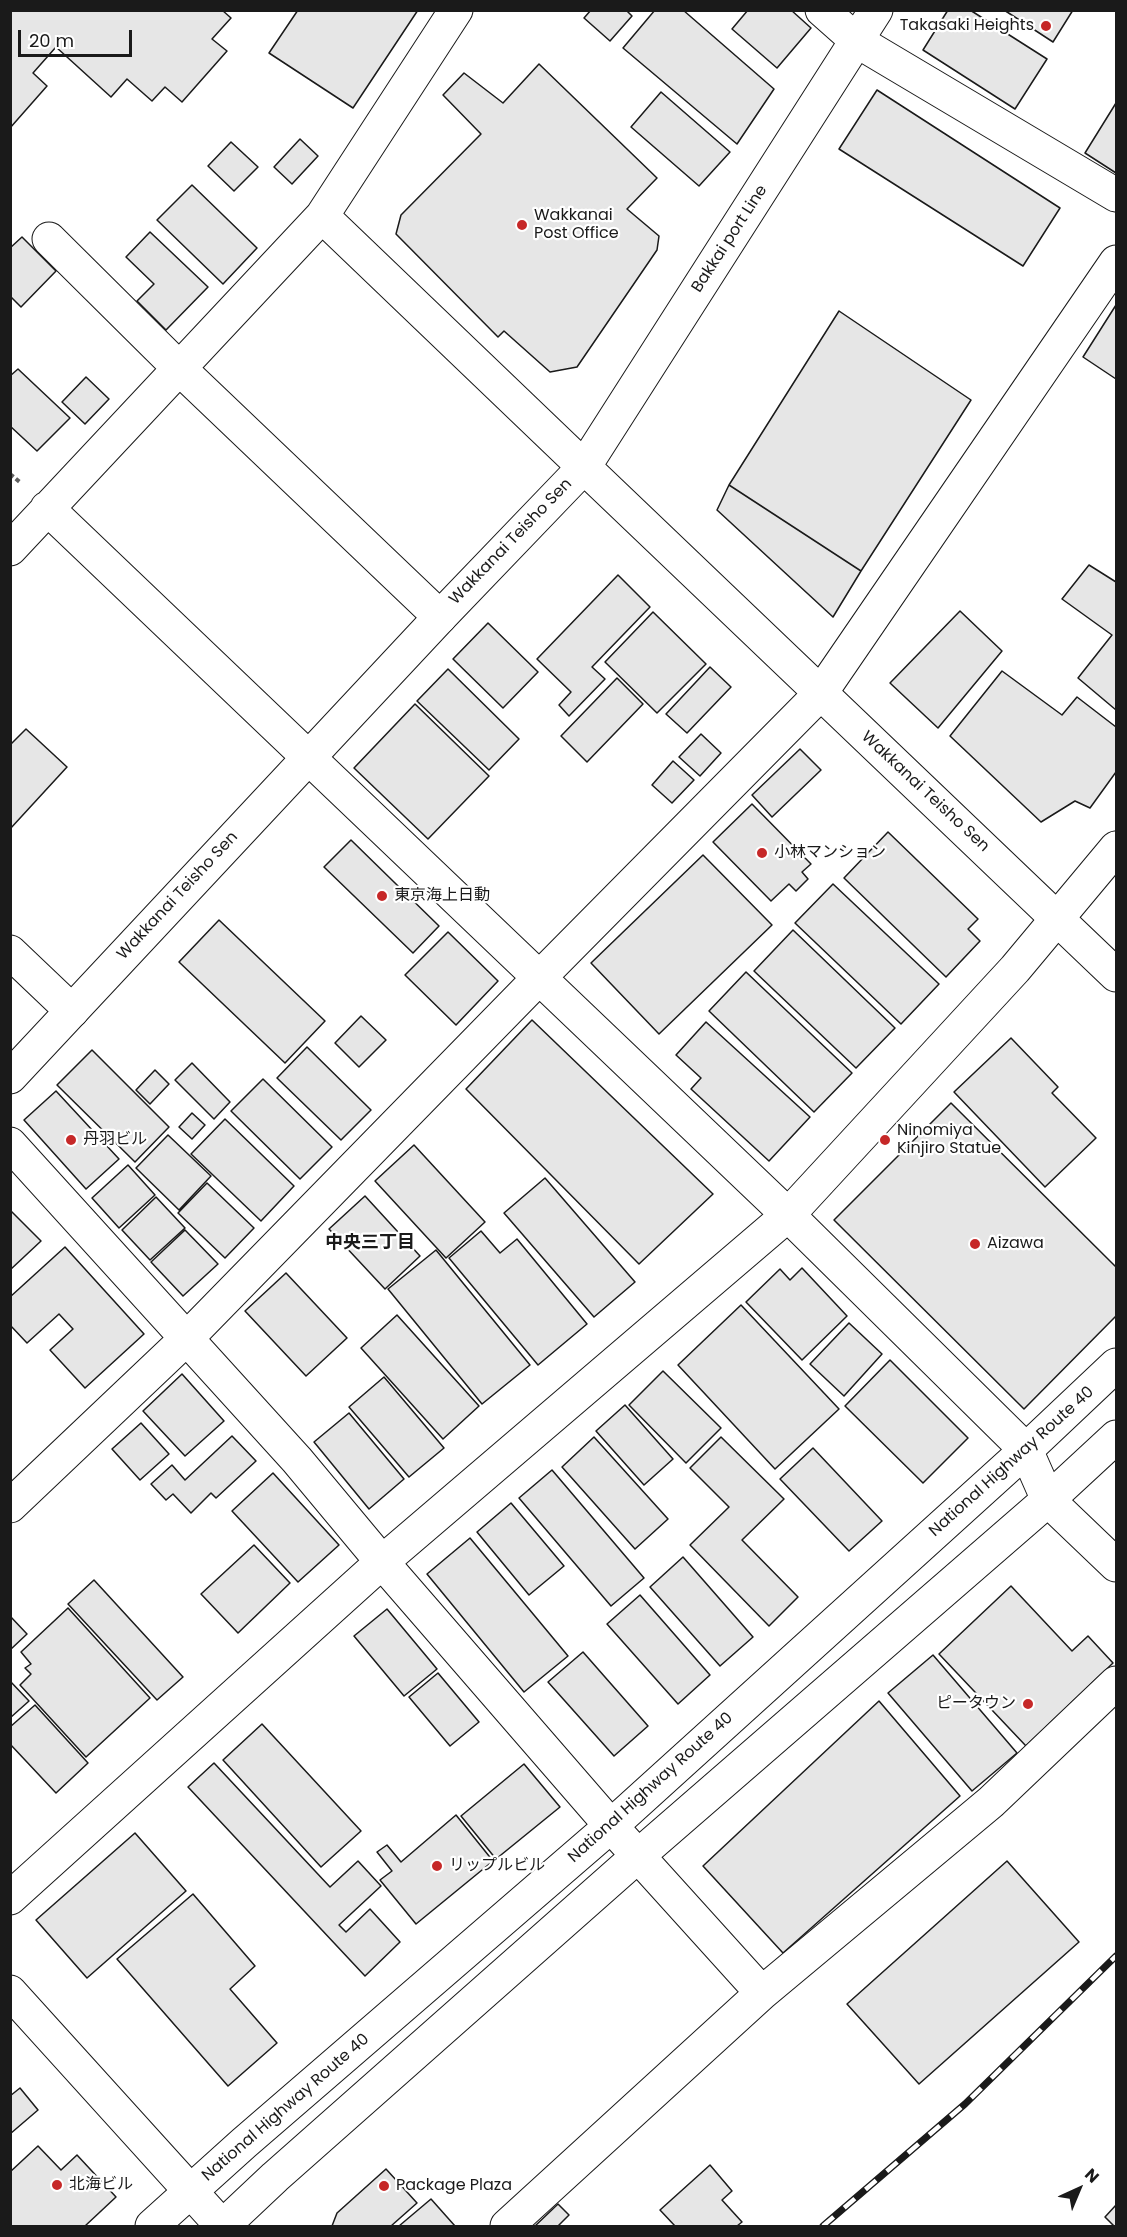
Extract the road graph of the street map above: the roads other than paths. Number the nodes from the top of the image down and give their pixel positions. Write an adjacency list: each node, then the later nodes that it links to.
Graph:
1 (456, 10): 6 (main road)
2 (822, 10): 4 (main road)
3 (876, 10): 4 (main road, Bakkai port Line)
4 (857, 41): 5 (main road); 10 (main road, Bakkai port Line)
5 (1116, 195)
6 (322, 216): 9 (main road); 10 (main road)
7 (49, 239): 9 (main road)
8 (1116, 262): 14 (main road)
9 (180, 369): 11 (main road); 13 (main road)
10 (584, 467): 13 (main road, Wakkanai Teisho Sen); 14 (main road, Wakkanai Teisho Sen)
11 (47, 508): 12 (main road); 15 (main road)
12 (10, 549)
13 (440, 617): 15 (main road, Wakkanai Teisho Sen)
14 (820, 694): 17 (main road, Wakkanai Teisho Sen); 20 (main road)
15 (307, 758): 20 (main road); 21 (main road, Wakkanai Teisho Sen)
16 (1116, 848): 17 (main road)
17 (1059, 919): 19 (main road, Wakkanai Teisho Sen); 24 (main road)
18 (10, 952): 21 (main road)
19 (1116, 975)
20 (538, 979): 24 (main road); 25 (main road)
21 (72, 1011): 22 (main road, Wakkanai Teisho Sen)
22 (10, 1077)
23 (10, 1144): 25 (main road)
24 (788, 1215): 28 (main road); 31 (main road)
25 (186, 1339): 30 (main road); 31 (main road)
26 (1116, 1365): 28 (main road, National Highway Route 40)
27 (1116, 1437): 29 (main road)
28 (1026, 1450): 29 (main road); 34 (main road, National Highway Route 40)
29 (1048, 1500): 32 (main road); 35 (main road)
30 (10, 1506)
31 (382, 1562): 34 (main road); 36 (main road)
32 (1116, 1565)
33 (1116, 1683): 38 (main road)
34 (611, 1826): 35 (main road); 39 (main road, National Highway Route 40)
35 (639, 1855): 38 (main road); 41 (main road)
36 (10, 1898)
37 (10, 1992): 39 (main road)
38 (762, 1993): 42 (main road)
39 (190, 2192): 40 (main road, National Highway Route 40); 41 (main road)
40 (152, 2226)
41 (223, 2226)
42 (507, 2226)

